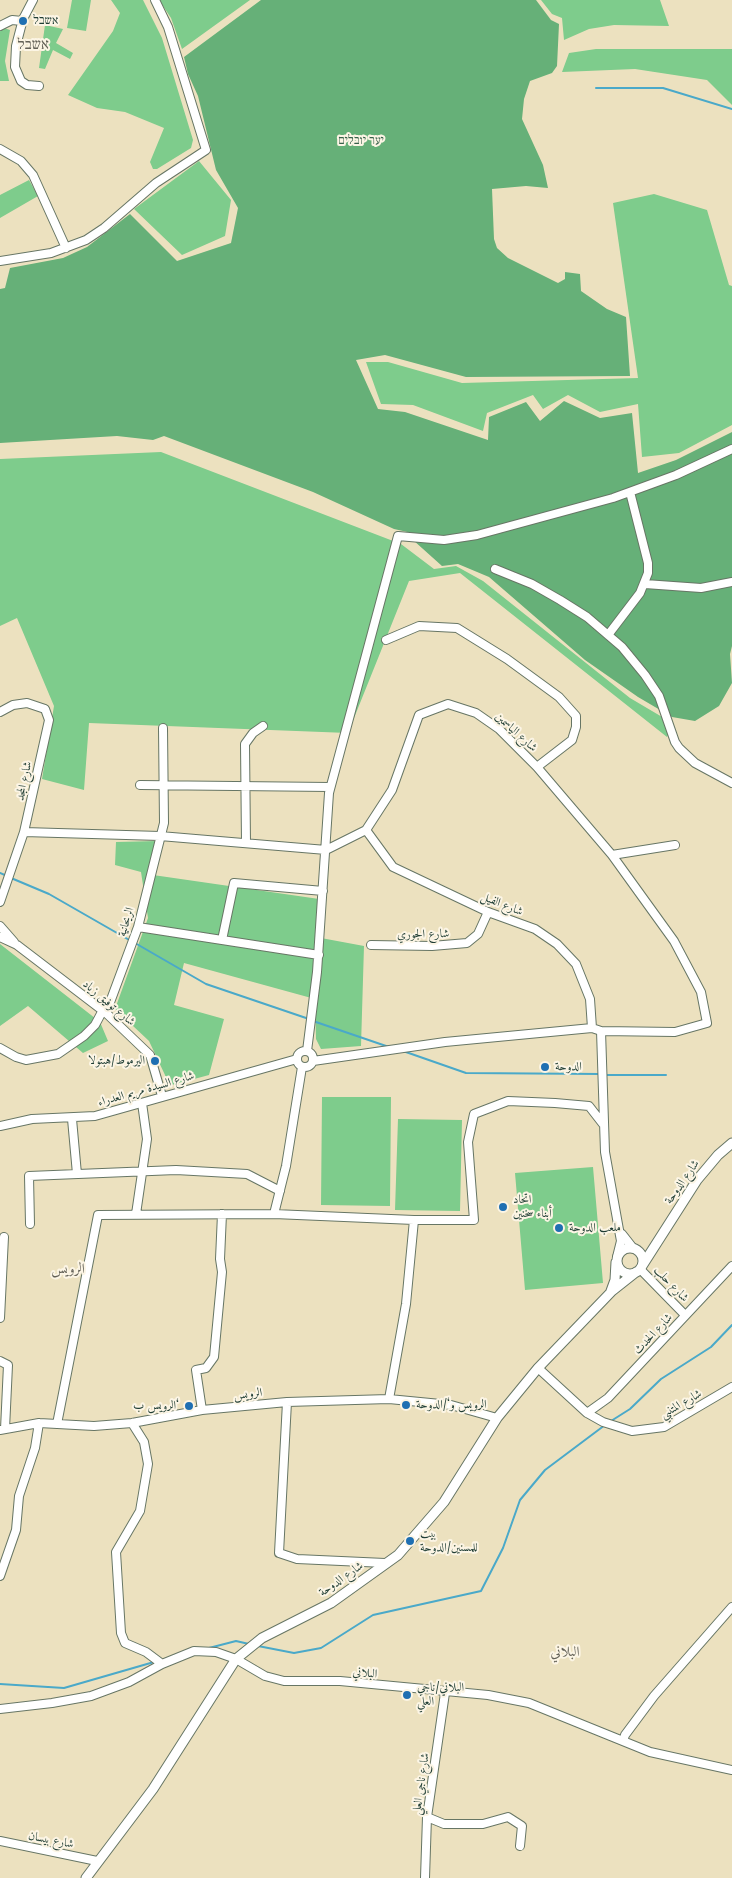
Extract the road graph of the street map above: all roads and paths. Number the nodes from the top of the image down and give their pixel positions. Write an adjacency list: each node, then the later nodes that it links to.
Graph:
1 (33, 0): 3 (street)
2 (155, 0): 7 (street)
3 (22, 22): 4 (street); 5 (street)
4 (0, 26)
5 (39, 86)
6 (0, 149): 7 (street)
7 (66, 248): 8 (street)
8 (0, 261)
9 (732, 450): 10 (street)
10 (630, 492): 13 (street); 24 (street)
11 (495, 570): 14 (street)
12 (732, 582): 13 (street)
13 (645, 584): 14 (street)
14 (608, 635): 20 (street)
15 (386, 640): 19 (street)
16 (0, 712): 26 (street, شارع المجد)
17 (263, 726): 23 (street)
18 (163, 728): 22 (street, الريحانية)
19 (537, 767): 25 (street, شارع الياسمين); 31 (street, شارع الياسمين)
20 (732, 783)
21 (140, 785): 22 (street)
22 (164, 785): 23 (street); 27 (street, الريحانية)
23 (244, 786): 24 (street); 28 (street)
24 (330, 788): 30 (street)
25 (366, 830): 30 (street); 34 (street, شارع الفيل)
26 (24, 832): 27 (street); 33 (street, شارع المجد)
27 (160, 836): 28 (street); 36 (street, الريحانية)
28 (246, 843): 30 (street)
29 (676, 845): 31 (street)
30 (326, 850): 32 (street)
31 (612, 855): 44 (street, شارع الياسمين)
32 (322, 891): 38 (street); 41 (street)
33 (0, 902)
34 (488, 912): 39 (street, شارع الجوري); 43 (street, شارع الفيل)
35 (0, 926): 40 (street)
36 (138, 926): 38 (street); 42 (street, الريحانية)
37 (0, 936): 40 (street)
38 (222, 940): 41 (street)
39 (371, 945)
40 (17, 946): 42 (street, شارع توفيق زياد)
41 (318, 955): 46 (street)
42 (105, 1011): 45 (street, الريحانية); 50 (street, شارع توفيق زياد)
43 (592, 1028): 44 (street); 48 (street)
44 (601, 1031): 53 (street)
45 (0, 1048)
46 (307, 1052): 47 (street); 48 (street)
47 (296, 1059): 49 (street); 50 (street, شارع السيدة مريم العدراء)
48 (313, 1061): 49 (street)
49 (302, 1067): 58 (street)
50 (162, 1096): 51 (street, شارع السيدة مريم العدراء)
51 (142, 1103): 52 (street, شارع السيدة مريم العدراء); 56 (street)
52 (72, 1119): 54 (street, شارع السيدة مريم العدراء); 57 (street)
53 (603, 1124): 62 (street); 64 (street)
54 (0, 1126)
55 (732, 1143): 66 (street, شارع الدوحة)
56 (142, 1173): 57 (street); 58 (street); 59 (street)
57 (77, 1174): 63 (street)
58 (280, 1191): 61 (street)
59 (136, 1214): 60 (street); 84 (street)
60 (222, 1214): 61 (street); 79 (street)
61 (274, 1214): 62 (street)
62 (414, 1220): 77 (street)
63 (30, 1224)
64 (620, 1230): 67 (street); 68 (street)
65 (4, 1237): 73 (street)
66 (660, 1241): 67 (street); 70 (street, شارع الدوحة)
67 (636, 1250): 68 (street); 70 (street)
68 (617, 1259): 70 (street); 71 (street)
69 (732, 1266): 72 (street, شارع الحدث)
70 (639, 1269): 71 (street, شارع الدوحة); 72 (street, شارع حلب)
71 (610, 1294): 75 (street, شارع الدوحة)
72 (685, 1315): 80 (street, شارع الحدث)
73 (0, 1318)
74 (0, 1361): 85 (street)
75 (538, 1368): 80 (street, شارع المتنبي); 81 (street, شارع الدوحة)
76 (732, 1387): 80 (street, شارع المتنبي)
77 (389, 1399): 78 (street, الرويس); 81 (street, الرويس)
78 (287, 1402): 79 (street, الرويس); 86 (street)
79 (202, 1410): 83 (street, الرويس)
80 (587, 1413)
81 (497, 1418): 86 (street, شارع الدوحة)
82 (40, 1423): 84 (street, الرويس); 85 (street, الرويس); 87 (street)
83 (132, 1423): 84 (street, الرويس); 90 (street)
84 (57, 1424)
85 (3, 1430)
86 (384, 1564): 89 (street, شارع الدوحة)
87 (0, 1576)
88 (732, 1607): 93 (street)
89 (236, 1659): 90 (street, البلاني); 91 (street, البلاني); 98 (street, شارع الدوحة)
90 (162, 1664): 92 (street, البلاني)
91 (445, 1693): 93 (street, البلاني); 95 (street, شارع ناجي العلي)
92 (0, 1709)
93 (623, 1741): 94 (street, البلاني)
94 (732, 1770)
95 (427, 1817): 97 (street); 100 (street, شارع ناجي العلي)
96 (0, 1841): 98 (street, شارع بيسان)
97 (520, 1846)
98 (97, 1861): 99 (street, شارع الدوحة)
99 (86, 1878)
100 (425, 1878)

